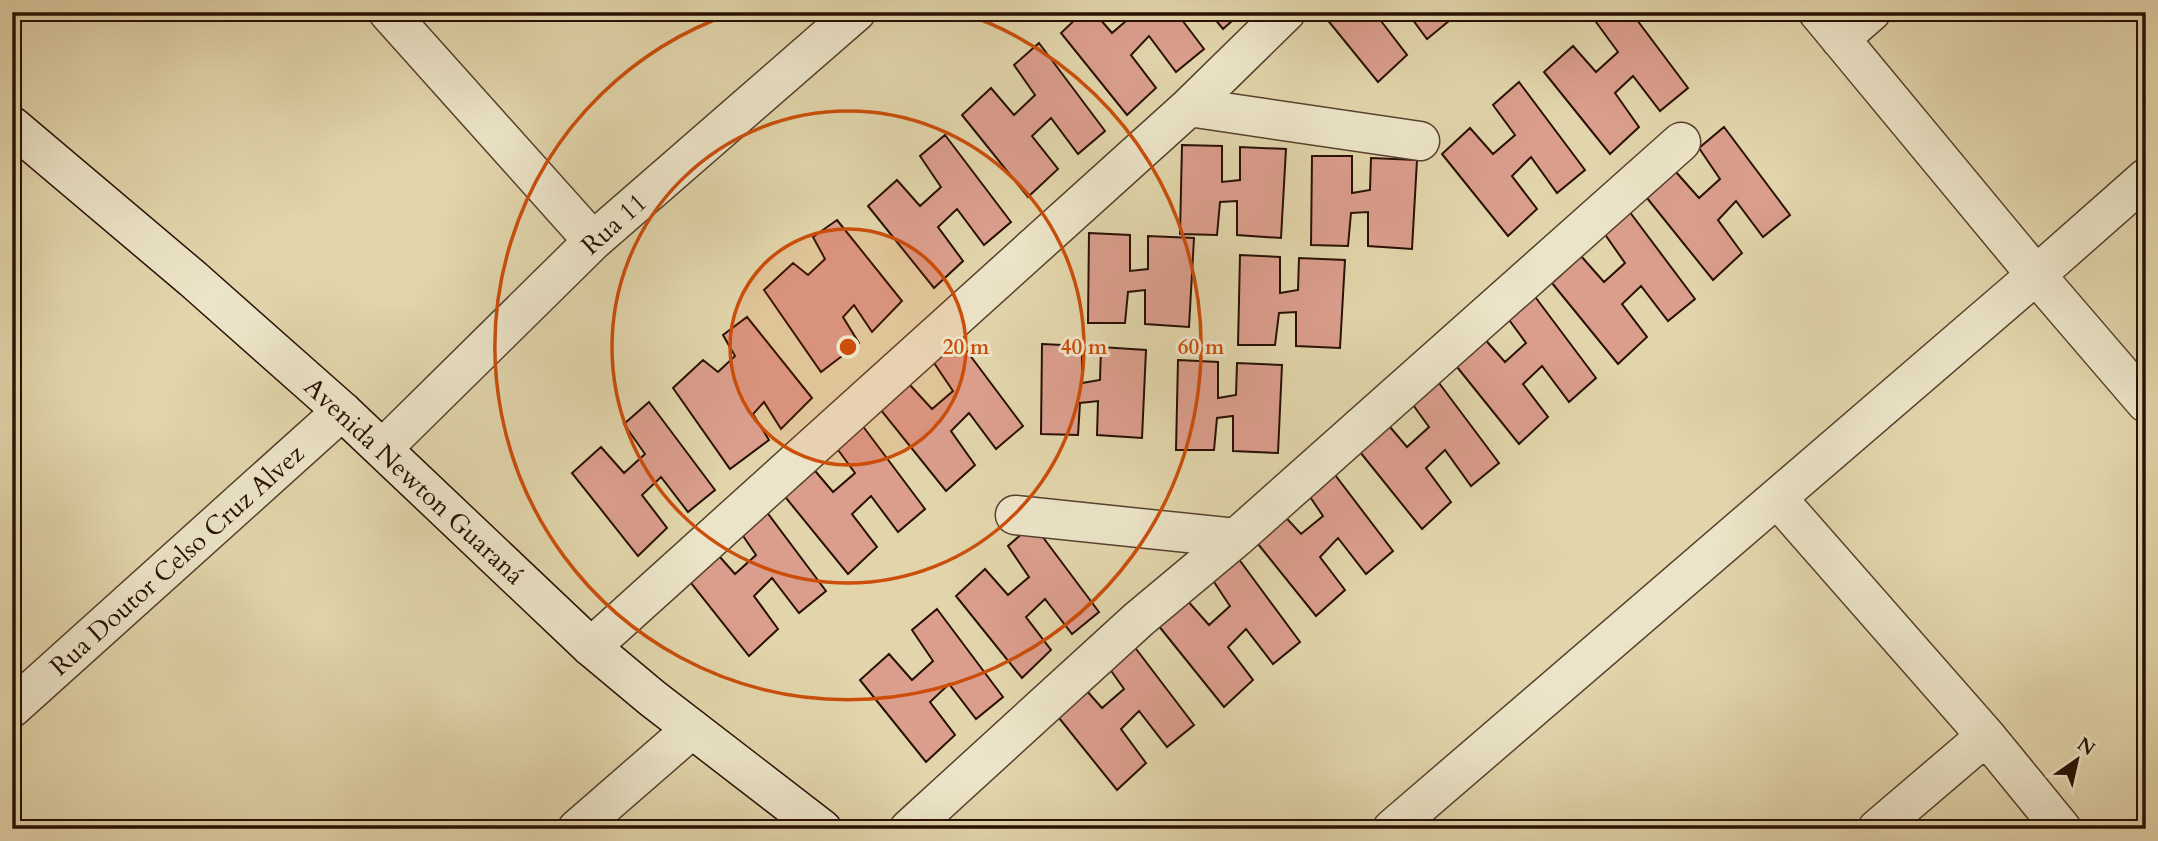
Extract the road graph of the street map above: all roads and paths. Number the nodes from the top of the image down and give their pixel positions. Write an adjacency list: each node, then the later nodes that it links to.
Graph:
1 (388, 12): 11 (street)
2 (1286, 12): 6 (street)
3 (1871, 12): 5 (street)
4 (855, 13): 11 (street, Rua 11)
5 (1829, 25): 12 (street)
6 (1189, 107): 8 (street); 19 (street)
7 (12, 125): 14 (street, Avenida Newton Guaraná)
8 (1420, 141)
9 (1681, 142): 18 (street)
10 (2146, 178): 12 (street)
11 (593, 241): 15 (street, Rua 11)
12 (2036, 275): 13 (street); 16 (street)
13 (2146, 403)
14 (342, 411): 15 (street, Avenida Newton Guaraná); 20 (street, Rua Doutor Celso Cruz Alvez)
15 (383, 448): 19 (street, Avenida Newton Guaraná)
16 (1777, 498): 22 (street); 26 (street)
17 (1015, 515): 18 (street)
18 (1236, 538): 25 (street)
19 (591, 647): 21 (street, Avenida Newton Guaraná)
20 (12, 708)
21 (692, 729): 23 (street); 24 (street, Avenida Newton Guaraná)
22 (1986, 736): 27 (street); 28 (street)
23 (577, 829)
24 (822, 829)
25 (909, 829)
26 (1392, 829)
27 (1877, 829)
28 (2062, 829)

